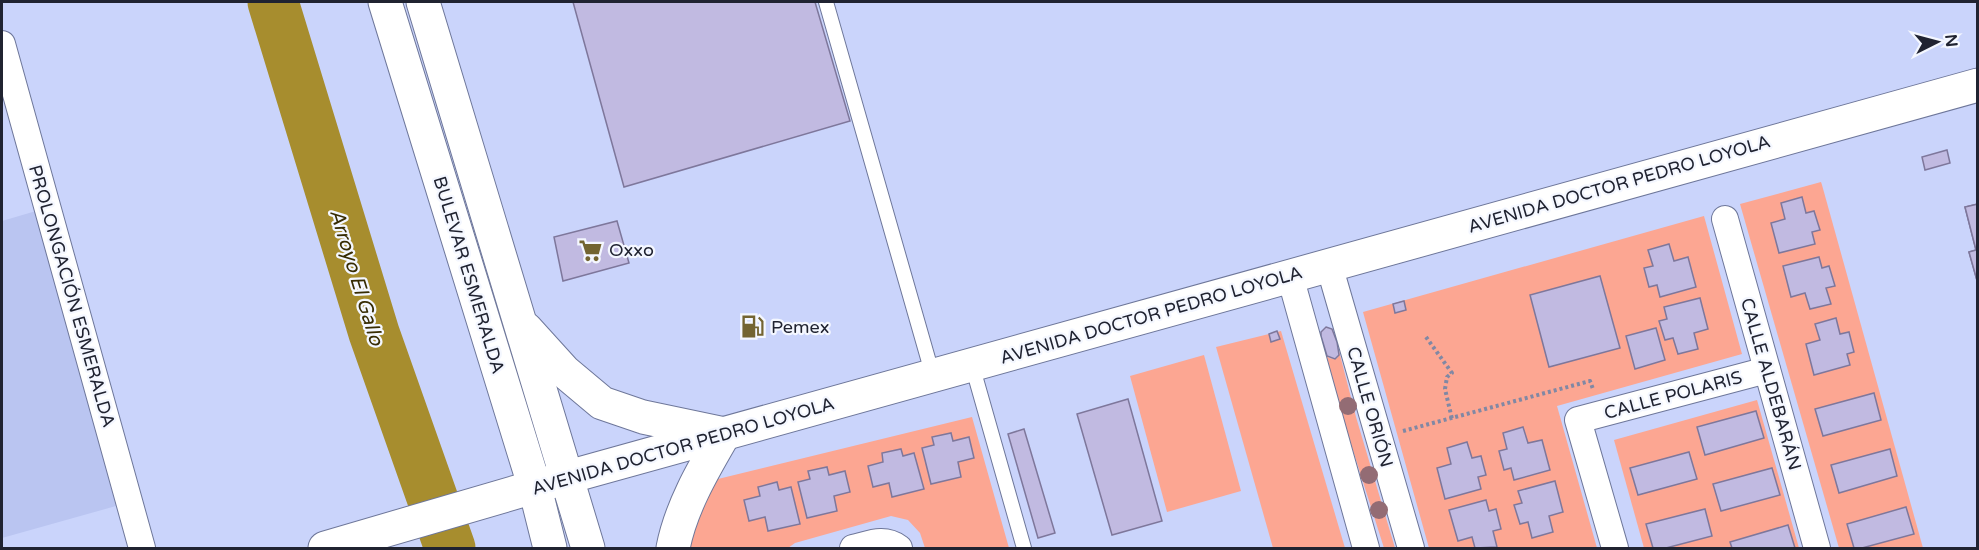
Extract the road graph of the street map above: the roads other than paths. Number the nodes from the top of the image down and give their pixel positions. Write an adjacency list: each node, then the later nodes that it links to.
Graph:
1 (385, 2): 15 (main road, BULEVAR ESMERALDA)
2 (423, 2): 9 (main road, BULEVAR ESMERALDA)
3 (826, 2): 12 (lane)
4 (2, 44): 16 (street, PROLONGACIÓN ESMERALDA)
5 (1977, 84): 7 (main road, AVENIDA DOCTOR PEDRO LOYOLA)
6 (1725, 219): 11 (street, CALLE ALDEBARÁN)
7 (1329, 265): 8 (main road, AVENIDA DOCTOR PEDRO LOYOLA); 25 (street, CALLE ORIÓN)
8 (1290, 276): 10 (main road, AVENIDA DOCTOR PEDRO LOYOLA); 24 (street)
9 (520, 322): 13 (main road); 14 (main road, BULEVAR ESMERALDA)
10 (972, 365): 12 (main road, AVENIDA DOCTOR PEDRO LOYOLA); 23 (lane)
11 (1767, 370): 26 (street, CALLE POLARIS); 27 (street, CALLE ALDEBARÁN)
12 (933, 376): 13 (main road, AVENIDA DOCTOR PEDRO LOYOLA)
13 (724, 434): 14 (main road, AVENIDA DOCTOR PEDRO LOYOLA); 20 (main road)
14 (568, 477): 15 (main road, AVENIDA DOCTOR PEDRO LOYOLA); 19 (main road, BULEVAR ESMERALDA)
15 (525, 490): 17 (main road, AVENIDA DOCTOR PEDRO LOYOLA); 18 (main road, BULEVAR ESMERALDA)
16 (142, 549)
17 (325, 549)
18 (550, 549)
19 (588, 549)
20 (673, 549)
21 (853, 549): 22 (street)
22 (899, 549)
23 (1024, 549)
24 (1366, 549)
25 (1411, 549)
26 (1615, 549)
27 (1816, 549)

